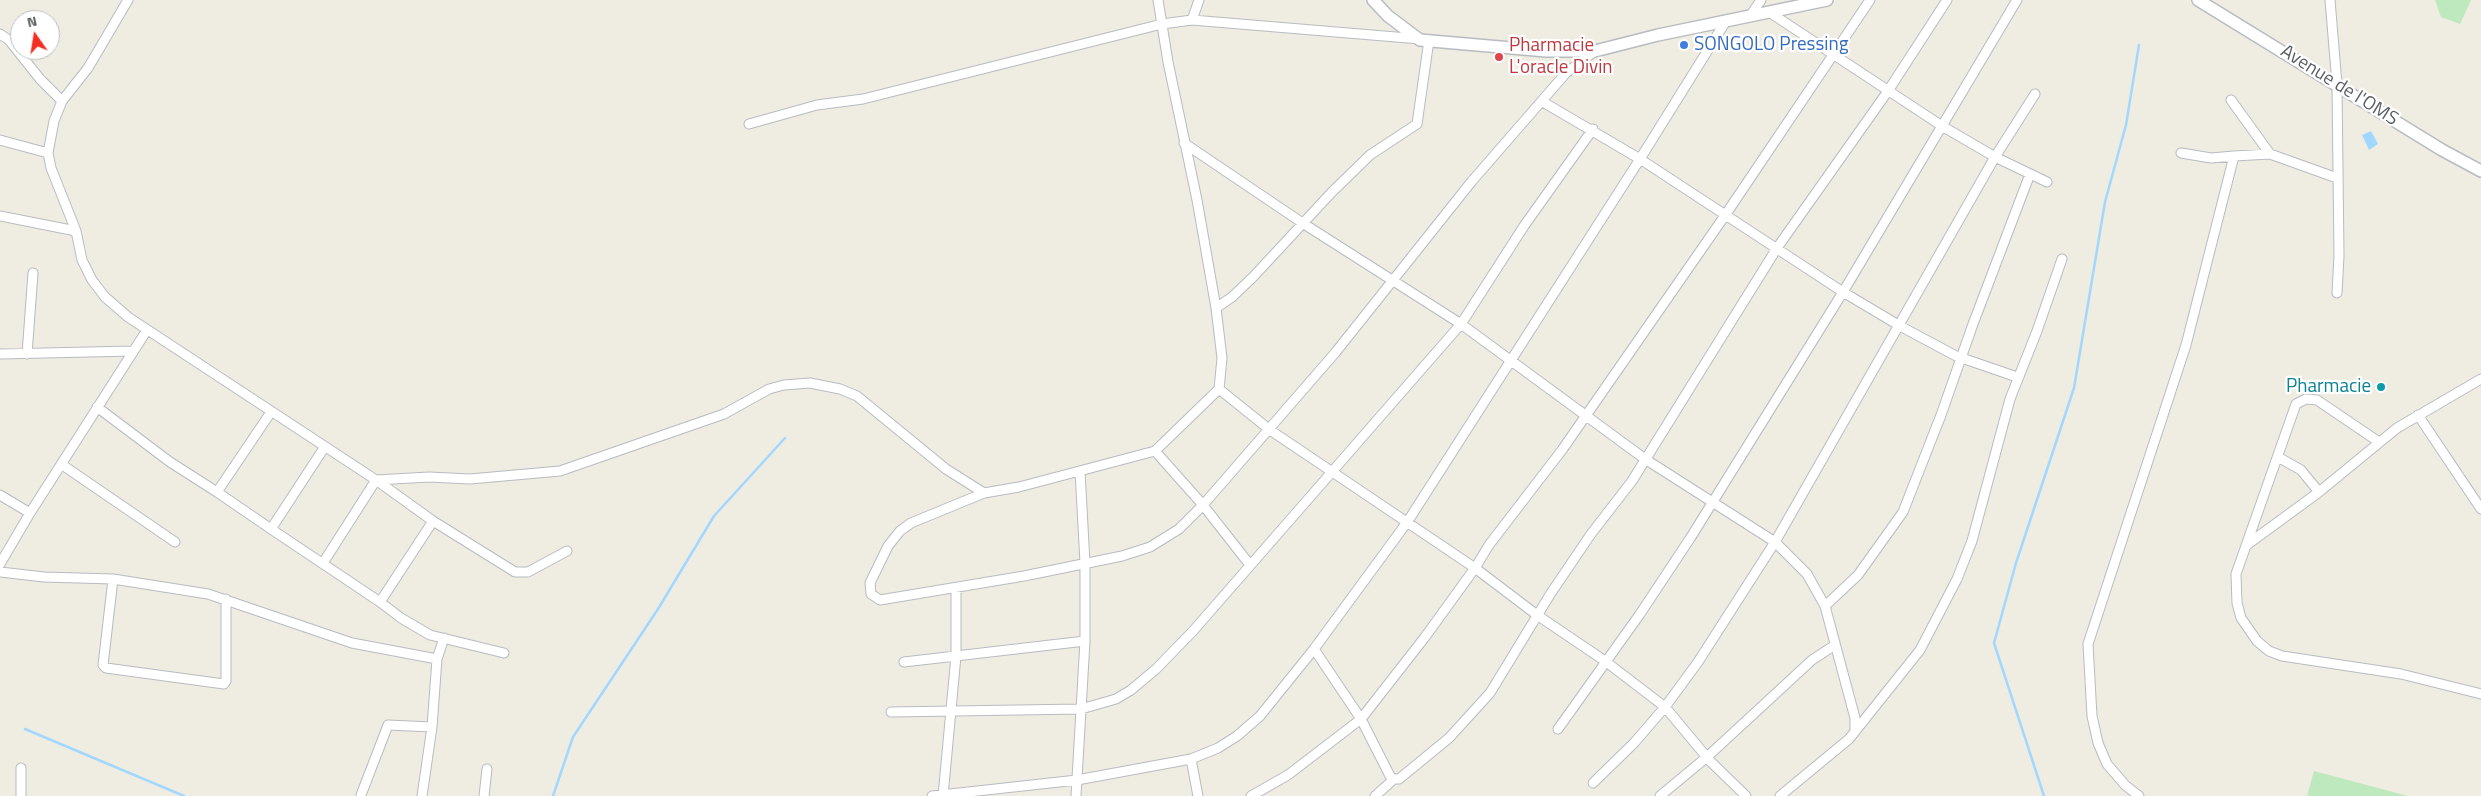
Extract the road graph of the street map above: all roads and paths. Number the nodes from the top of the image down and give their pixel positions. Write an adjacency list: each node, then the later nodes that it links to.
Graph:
1 (128, 0): 25 (street)
2 (1158, 0): 16 (street)
3 (1199, 0): 14 (street)
4 (1373, 0): 18 (street)
5 (1761, 0): 13 (street)
6 (1827, 0): 12 (street)
7 (1870, 0): 20 (street)
8 (1947, 0): 22 (street)
9 (2017, 0): 28 (street)
10 (2198, 0): 21 (street, Avenue de l'OMS)
11 (2330, 0): 21 (street)
12 (1770, 12): 13 (street); 20 (street)
13 (1750, 16): 15 (street)
14 (1192, 20): 16 (street); 18 (street)
15 (1726, 21): 19 (street); 37 (street)
16 (1162, 24): 27 (street); 31 (street)
17 (0, 34): 25 (street)
18 (1425, 40): 19 (street); 44 (street)
19 (1595, 51): 26 (street)
20 (1832, 55): 22 (street); 42 (street)
21 (2337, 84): 38 (street, Avenue de l'OMS); 40 (street)
22 (1888, 91): 28 (street); 46 (street)
23 (2035, 94): 36 (street)
24 (2231, 100): 34 (street)
25 (62, 101): 32 (street)
26 (1543, 102): 29 (street); 49 (street)
27 (749, 124)
28 (1942, 126): 36 (street); 50 (street)
29 (1593, 130): 37 (street); 53 (street)
30 (0, 140): 32 (street)
31 (1184, 143): 44 (street); 52 (street)
32 (48, 152): 45 (street)
33 (2182, 153): 35 (street)
34 (2270, 154): 35 (street); 40 (street)
35 (2234, 156): 143 (street)
36 (1995, 157): 39 (street); 54 (street)
37 (1640, 159): 42 (street); 60 (street)
38 (2481, 171)
39 (2030, 174): 41 (street); 59 (street)
40 (2337, 178): 51 (street)
41 (2047, 182)
42 (1726, 214): 46 (street); 66 (street)
43 (0, 216): 45 (street)
44 (1304, 224): 49 (street); 52 (street)
45 (76, 231): 55 (street)
46 (1777, 248): 50 (street); 73 (street)
47 (2062, 259): 61 (street)
48 (33, 272): 58 (street)
49 (1394, 281): 53 (street); 68 (street)
50 (1843, 292): 54 (street); 82 (street)
51 (2337, 293)
52 (1216, 308): 63 (street)
53 (1461, 324): 60 (street); 75 (street)
54 (1900, 326): 59 (street); 90 (street)
55 (147, 330): 56 (street); 65 (street)
56 (133, 352): 58 (street); 64 (street)
57 (0, 354): 58 (street)
58 (27, 354)
59 (1961, 358): 61 (street); 103 (street)
60 (1512, 360): 66 (street); 86 (street)
61 (2017, 377): 122 (street)
62 (2481, 379): 67 (street)
63 (1219, 389): 68 (street); 71 (street)
64 (97, 408): 74 (street); 78 (street)
65 (271, 412): 70 (street); 78 (street)
66 (1585, 415): 73 (street); 97 (street)
67 (2418, 416): 69 (street); 84 (street)
68 (1270, 430): 75 (street); 83 (street)
69 (2379, 442): 72 (street); 79 (street)
70 (324, 448): 77 (street); 88 (street)
71 (1155, 451): 76 (street); 83 (street)
72 (2278, 457): 79 (street); 91 (street)
73 (1645, 459): 82 (street); 104 (street)
74 (61, 464): 85 (street); 89 (street)
75 (1332, 471): 86 (street); 96 (street)
76 (1080, 472): 80 (street); 94 (street)
77 (376, 480): 80 (street); 87 (street); 93 (street)
78 (217, 492): 88 (street)
79 (2319, 492): 91 (street)
80 (984, 493): 100 (street)
81 (0, 495): 85 (street)
82 (1713, 502): 90 (street); 112 (street)
83 (1203, 505): 94 (street); 96 (street)
84 (2481, 509)
85 (30, 513): 95 (street)
86 (1408, 521): 97 (street); 108 (street)
87 (433, 522): 92 (street); 102 (street)
88 (271, 529): 93 (street)
89 (175, 542)
90 (1775, 542): 103 (street); 115 (street)
91 (2248, 544): 114 (street)
92 (567, 551)
93 (323, 563): 102 (street)
94 (1085, 563): 100 (street); 106 (street)
95 (0, 564)
96 (1250, 565): 116 (street)
97 (1475, 568): 104 (street); 119 (street)
98 (0, 572): 99 (street)
99 (113, 580): 101 (street); 101 (street)
100 (956, 588): 110 (street)
101 (226, 599): 111 (street)
102 (380, 602): 105 (street)
103 (1825, 606): 107 (street)
104 (1537, 615): 112 (street); 127 (street)
105 (444, 638): 109 (street); 111 (street)
106 (1085, 641): 110 (street); 116 (street)
107 (1836, 645): 122 (street); 123 (street)
108 (1314, 649): 119 (street); 124 (street)
109 (504, 653)
110 (956, 656): 113 (street); 117 (street)
111 (437, 659): 120 (street)
112 (1605, 661): 115 (street); 121 (street)
113 (904, 662)
114 (2481, 694)
115 (1665, 707): 123 (street); 129 (street)
116 (1081, 709): 117 (street); 128 (street)
117 (950, 710): 118 (street); 135 (street)
118 (891, 712)
119 (1361, 718): 127 (street); 138 (street)
120 (432, 727): 130 (street); 132 (street)
121 (1558, 729)
122 (1856, 731): 142 (street)
123 (1707, 757): 140 (street); 141 (street)
124 (1191, 759): 128 (street); 137 (street)
125 (21, 768): 131 (street)
126 (488, 769): 133 (street)
127 (1394, 779): 139 (street)
128 (1078, 780): 135 (street); 136 (street)
129 (1592, 783)
130 (360, 795)
131 (21, 796)
132 (422, 796)
133 (484, 796)
134 (932, 796): 135 (street)
135 (943, 796)
136 (1076, 796)
137 (1198, 796)
138 (1251, 796)
139 (1375, 796)
140 (1660, 796)
141 (1746, 796)
142 (1780, 796)
143 (2139, 796)

